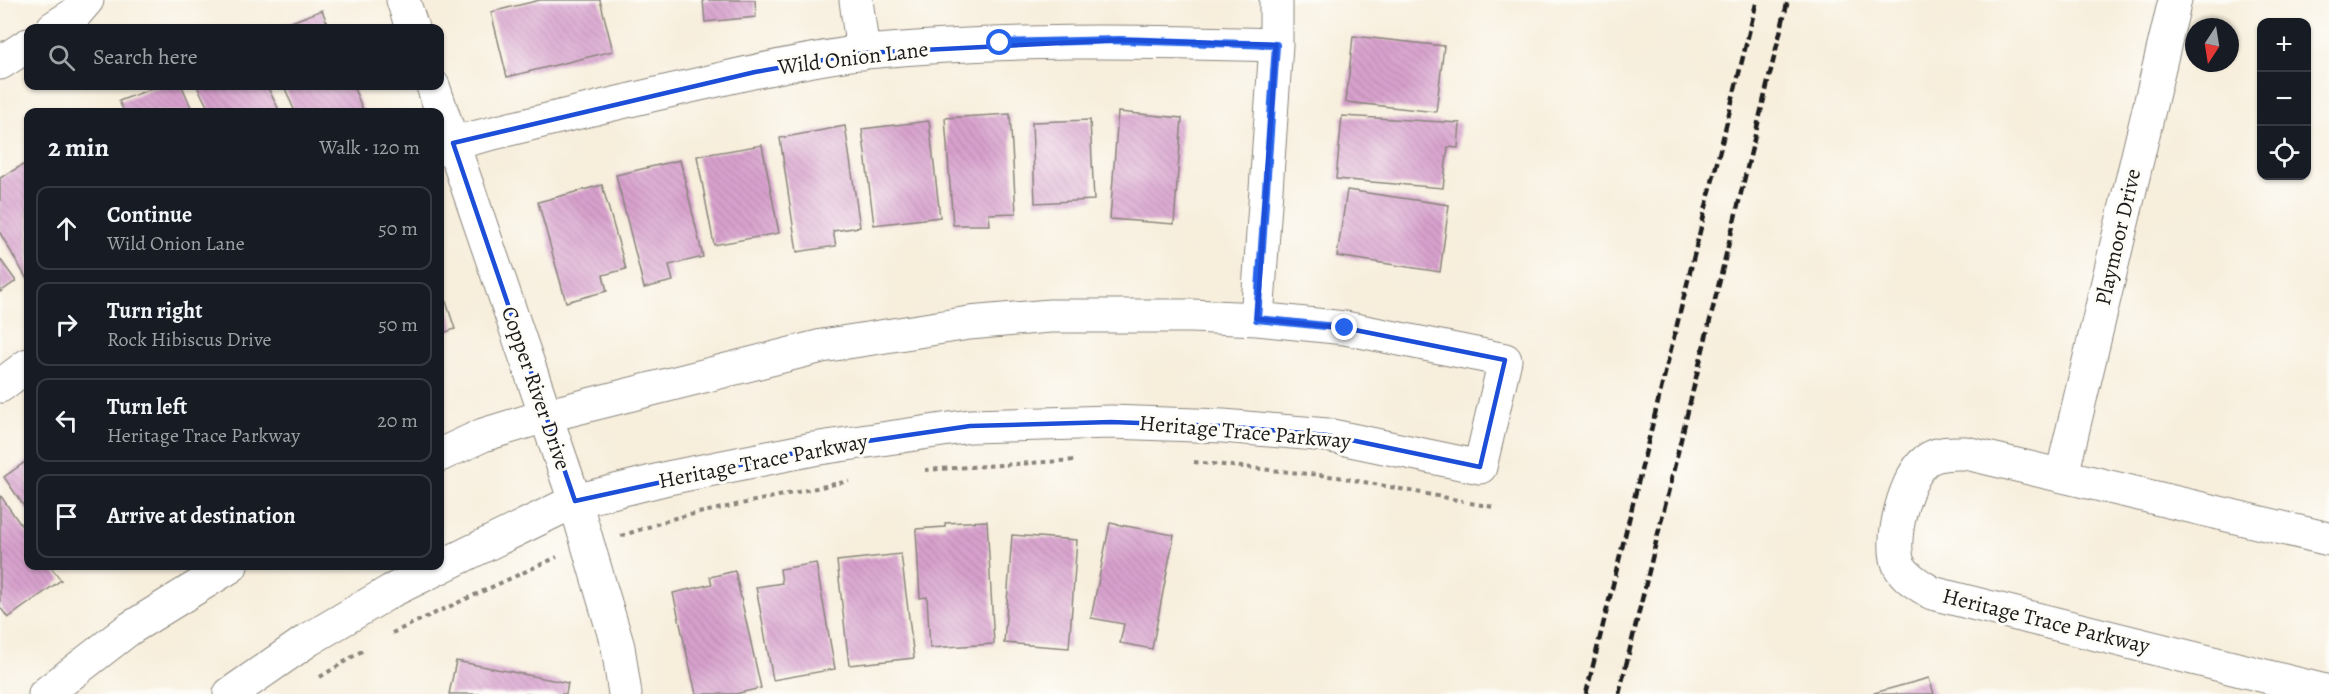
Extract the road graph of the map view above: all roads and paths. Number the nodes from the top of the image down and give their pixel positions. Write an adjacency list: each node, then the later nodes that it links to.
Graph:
1 (87, 0): 6 (street)
2 (403, 0): 7 (street)
3 (855, 0): 10 (street)
4 (1276, 0): 8 (street)
5 (2175, 0): 23 (street, Playmoor Drive)
6 (59, 24)
7 (411, 24)
8 (1276, 45): 10 (street, Wild Onion Lane); 15 (street)
9 (24, 48): 11 (street)
10 (863, 53): 14 (street, Wild Onion Lane)
11 (0, 63)
12 (434, 90): 13 (street, Copper River Drive)
13 (438, 108)
14 (446, 146): 18 (street, Copper River Drive)
15 (1257, 319): 18 (street, Heritage Trace Parkway); 25 (street, Heritage Trace Parkway)
16 (24, 368): 17 (street)
17 (0, 386)
18 (545, 416): 19 (street, Heritage Trace Parkway); 25 (street, Copper River Drive)
19 (444, 453)
20 (1077, 460): 22 (path)
21 (1192, 461): 26 (path)
22 (919, 470)
23 (2061, 475): 27 (street, Heritage Trace Parkway); 35 (street, Heritage Trace Parkway)
24 (853, 480): 28 (path)
25 (575, 501): 28 (street, Copper River Drive); 29 (street, Heritage Trace Parkway)
26 (1494, 507)
27 (2329, 539)
28 (588, 546): 32 (path); 38 (street, Copper River Drive)
29 (444, 565)
30 (225, 570): 36 (street)
31 (435, 570): 37 (street, Heritage Trace Parkway)
32 (382, 639)
33 (372, 645): 34 (path)
34 (311, 682)
35 (2329, 692)
36 (45, 694)
37 (230, 694)
38 (625, 694)

